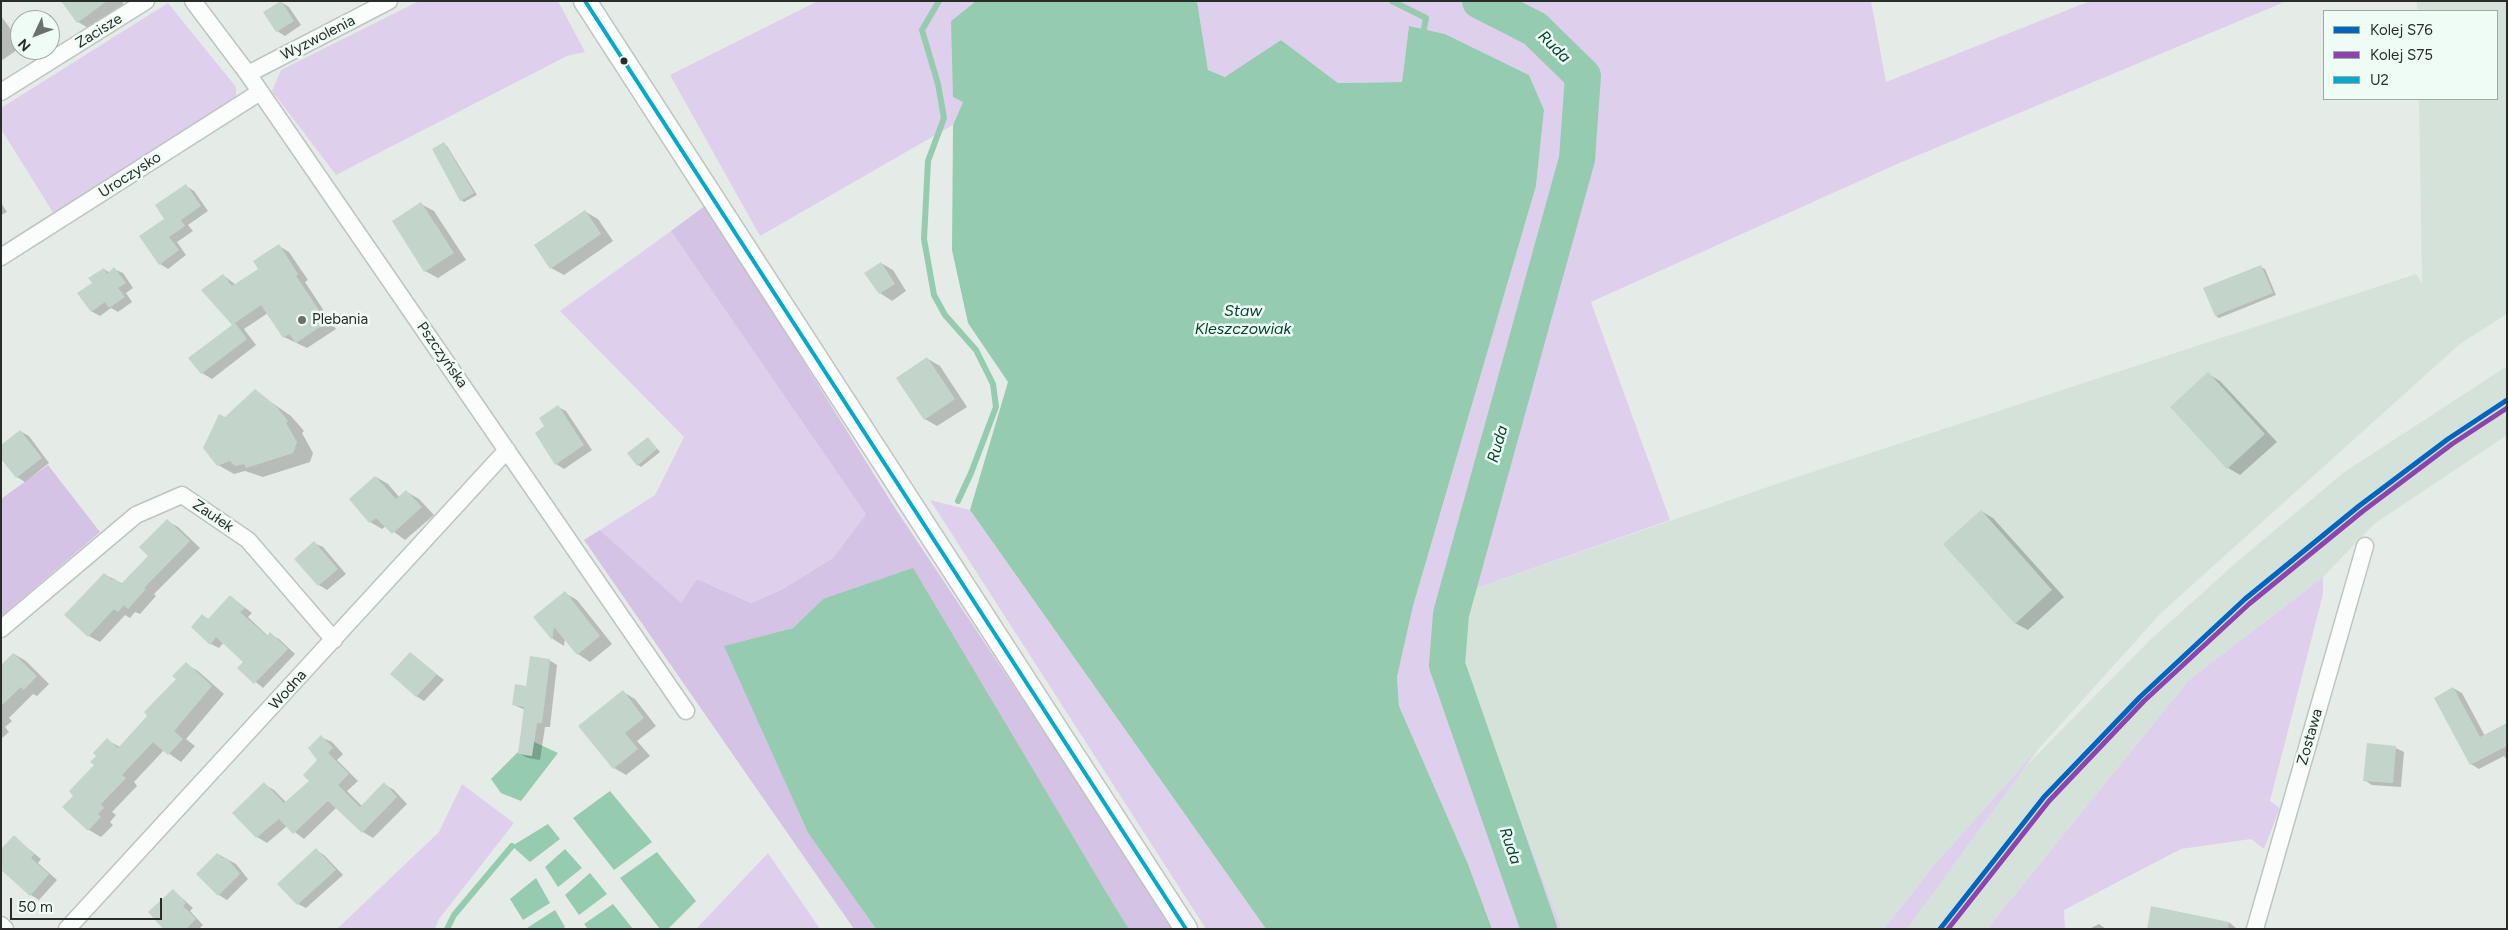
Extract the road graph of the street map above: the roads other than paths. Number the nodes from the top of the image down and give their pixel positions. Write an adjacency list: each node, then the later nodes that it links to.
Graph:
1 (146, 1): 6 (street, Zacisze)
2 (193, 1): 5 (street, Pszczyńska)
3 (388, 1): 5 (street, Wyzwolenia)
4 (585, 1): 17 (main road)
5 (248, 74): 7 (street, Pszczyńska)
6 (1, 92)
7 (260, 92): 8 (street, Uroczysko); 9 (street, Pszczyńska)
8 (1, 258)
9 (508, 450): 12 (street, Wodna); 13 (street, Pszczyńska)
10 (2365, 546): 18 (street, Zostawa)
11 (1, 629): 12 (street, Zaułek)
12 (334, 640): 16 (street, Wodna)
13 (686, 712)
14 (1, 926): 15 (street)
15 (5, 929)
16 (67, 929)
17 (1186, 929)
18 (2255, 929)

